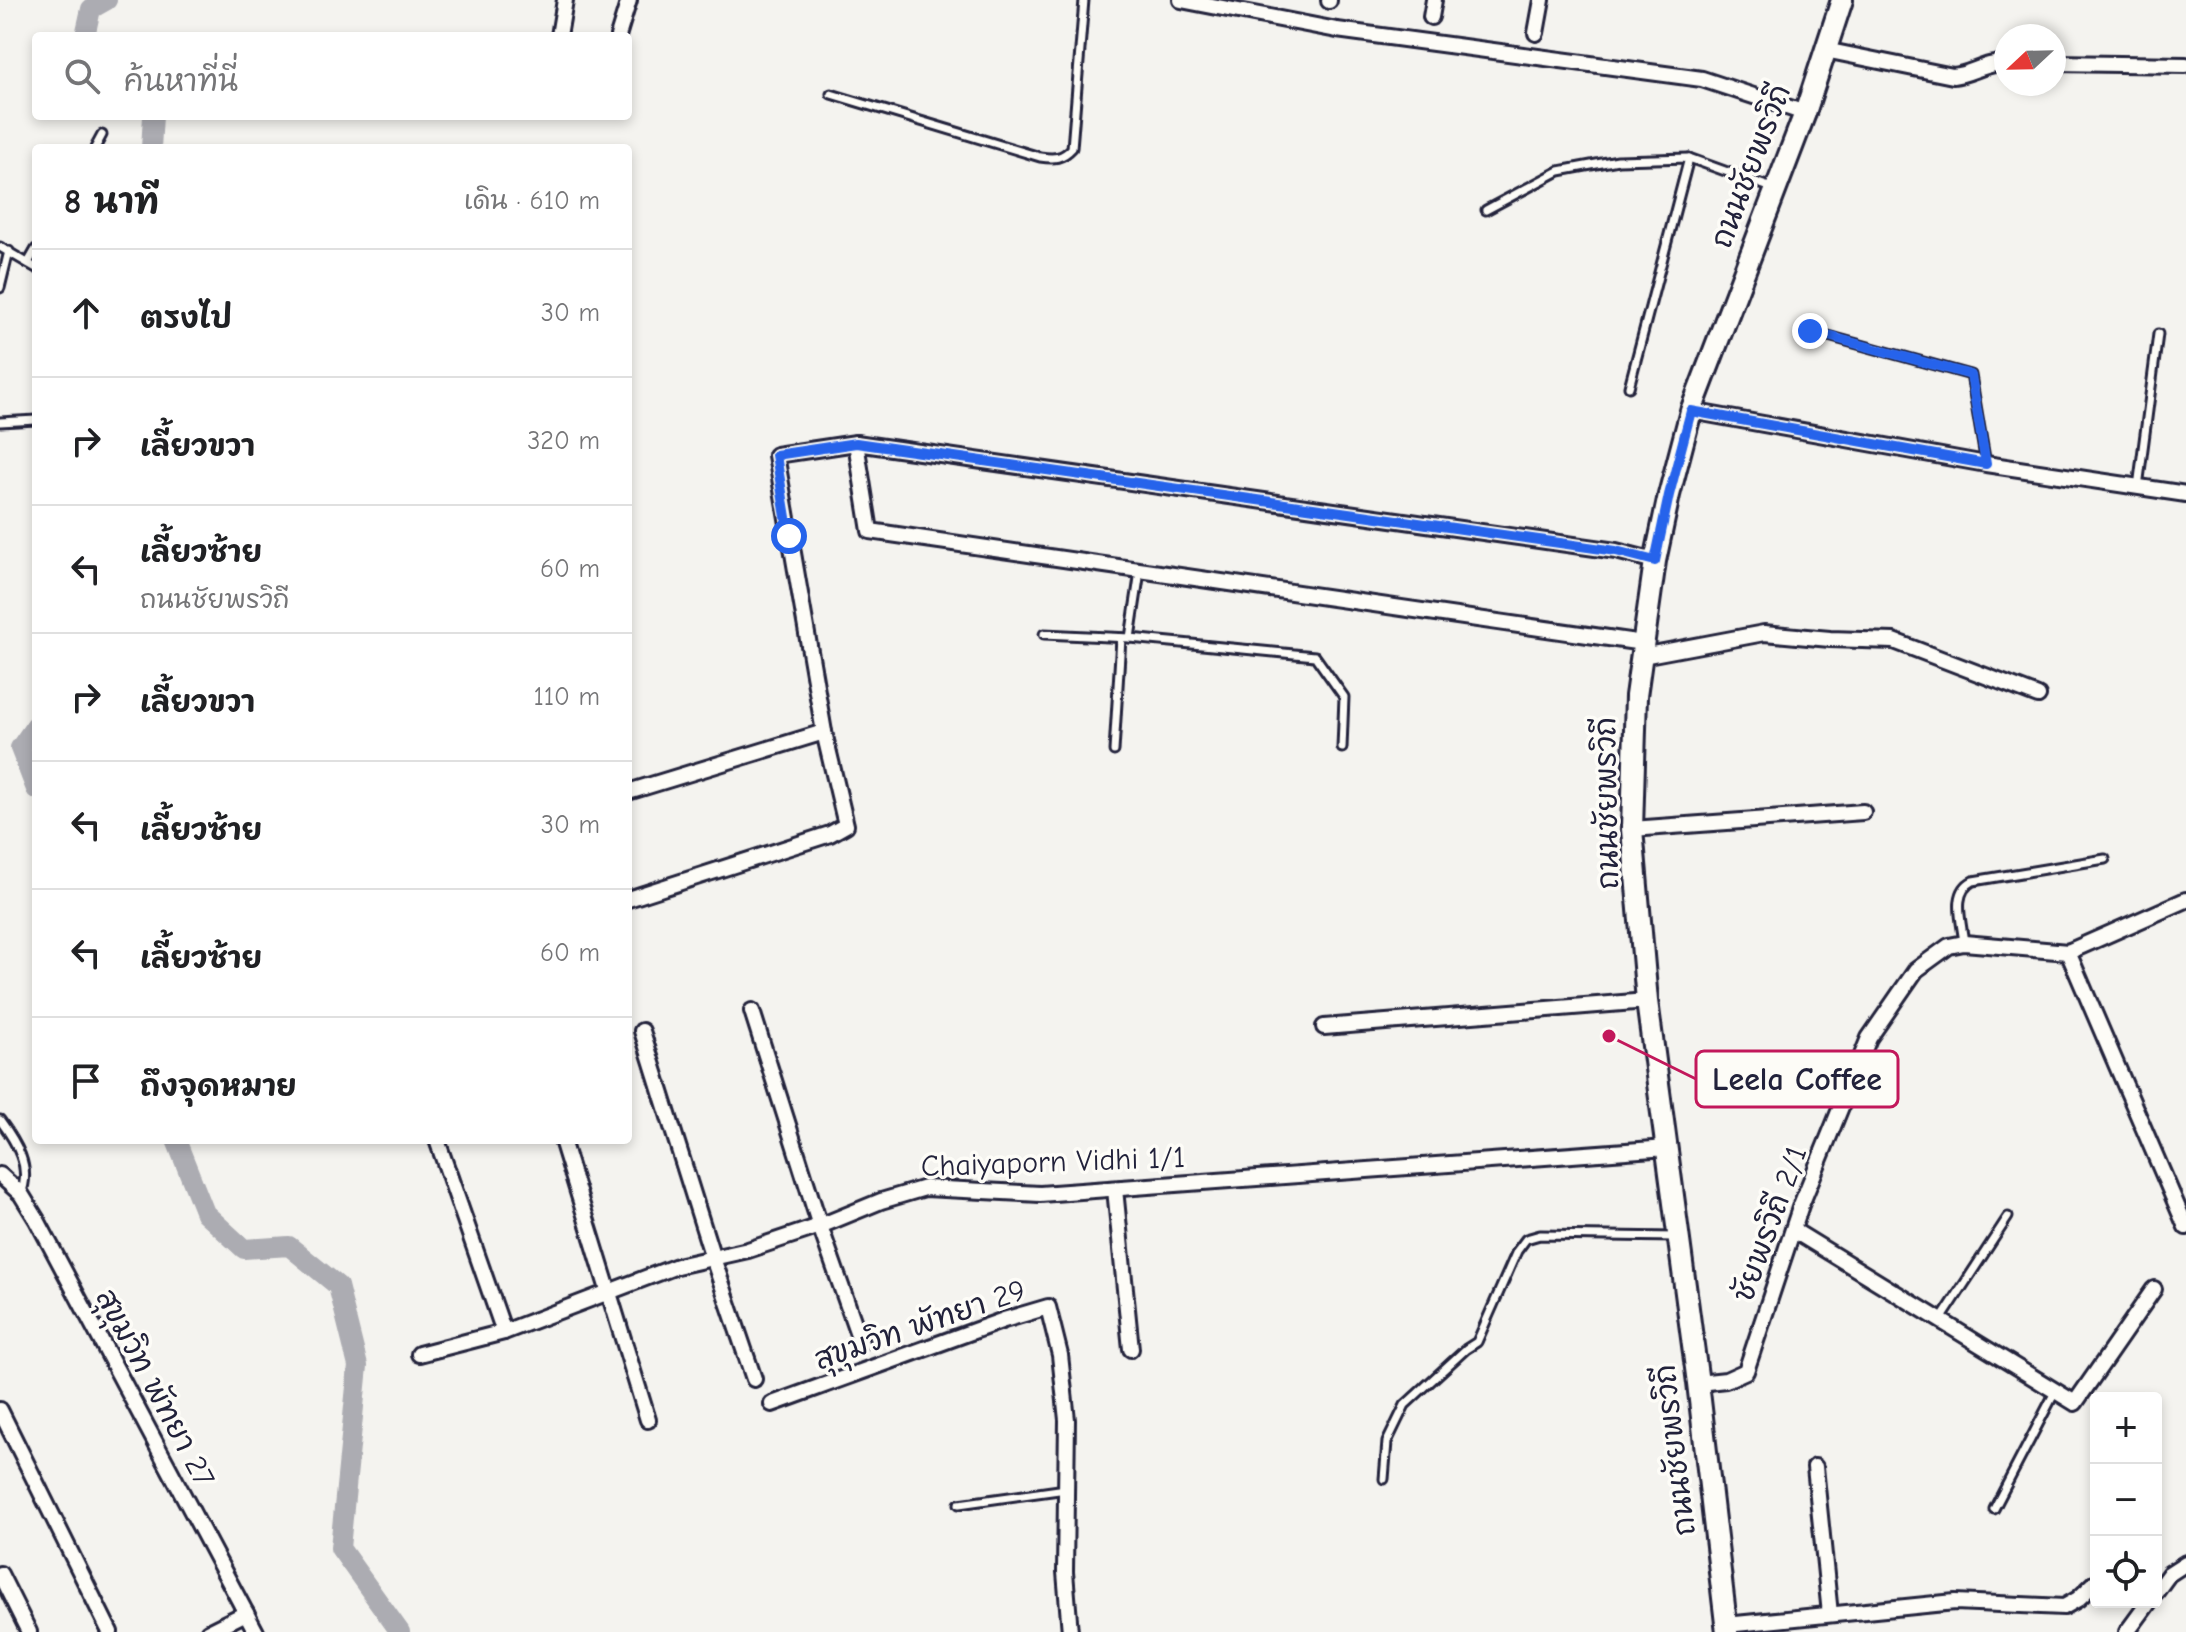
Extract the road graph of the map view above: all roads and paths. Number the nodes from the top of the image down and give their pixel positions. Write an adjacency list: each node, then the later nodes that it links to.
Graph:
1 (565, 0): 9 (street)
2 (629, 0): 10 (street)
3 (1084, 0): 16 (lane)
4 (1181, 0): 17 (street)
5 (1434, 0): 8 (street)
6 (1542, 0): 11 (street)
7 (1842, 0): 12 (main road, ถนนชัยพรวิถี)
8 (1431, 17)
9 (560, 32)
10 (619, 32)
11 (1536, 33)
12 (1825, 50): 14 (street); 17 (main road, ถนนชัยพรวิถี)
13 (2066, 63): 15 (street)
14 (1994, 64)
15 (2186, 65)
16 (831, 94)
17 (1805, 113): 21 (main road, ถนนชัยพรวิถี)
18 (102, 135): 19 (lane)
19 (97, 144)
20 (1689, 158): 21 (lane); 22 (lane); 31 (lane)
21 (1775, 189): 32 (main road, ถนนชัยพรวิถี)
22 (1486, 210)
23 (0, 247): 24 (lane)
24 (9, 251): 26 (lane); 28 (lane)
25 (32, 256): 26 (lane)
26 (28, 263): 27 (lane)
27 (32, 266)
28 (0, 288)
29 (1810, 331): 36 (lane)
30 (2158, 334): 37 (lane)
31 (1629, 387)
32 (1691, 411): 36 (street); 39 (main road, ถนนชัยพรวิถี)
33 (32, 420): 34 (lane)
34 (0, 422)
35 (856, 443): 39 (street); 40 (street); 45 (street)
36 (1986, 464): 37 (street)
37 (2138, 487): 38 (street)
38 (2186, 494)
39 (1655, 561): 43 (main road, ถนนชัยพรวิถี)
40 (1140, 571): 42 (lane); 43 (street)
41 (1044, 634): 42 (lane)
42 (1126, 638): 46 (lane); 47 (lane)
43 (1643, 649): 44 (street); 50 (main road, ถนนชัยพรวิถี)
44 (2038, 696)
45 (824, 732): 48 (street); 52 (street)
46 (1342, 748)
47 (1114, 751)
48 (632, 791)
49 (1863, 812): 50 (street)
50 (1632, 829): 56 (main road, ถนนชัยพรวิถี)
51 (2105, 859): 54 (lane)
52 (632, 898)
53 (2186, 900): 55 (street)
54 (1964, 943): 55 (street); 70 (street, ชัยพรวิถี 2/1)
55 (2068, 952): 69 (street)
56 (1647, 1001): 58 (street); 63 (main road, ถนนชัยพรวิถี)
57 (752, 1011): 68 (street)
58 (1324, 1027)
59 (642, 1031): 72 (street)
60 (0, 1120): 66 (lane)
61 (438, 1144): 76 (street)
62 (563, 1144): 74 (street)
63 (1667, 1148): 65 (street, Chaiyaporn Vidhi 1/1); 71 (main road, ถนนชัยพรวิถี)
64 (0, 1175): 66 (street, สุขุมวิท พัทยา 27)
65 (1115, 1189): 68 (street, Chaiyaporn Vidhi 1/1); 78 (street)
66 (21, 1194): 96 (street, สุขุมวิท พัทยา 27)
67 (2008, 1217): 75 (lane)
68 (820, 1226): 72 (street, Chaiyaporn Vidhi 1/1); 77 (street)
69 (2186, 1227)
70 (1793, 1230): 75 (street); 81 (street, ชัยพรวิถี 2/1)
71 (1679, 1237): 81 (main road, ถนนชัยพรวิถี); 87 (lane)
72 (713, 1258): 74 (street, Chaiyaporn Vidhi 1/1); 80 (street)
73 (2154, 1289): 82 (street)
74 (609, 1291): 76 (street, Chaiyaporn Vidhi 1/1); 85 (street)
75 (1940, 1321): 82 (street)
76 (504, 1332): 79 (street, Chaiyaporn Vidhi 1/1)
77 (861, 1343)
78 (1131, 1349)
79 (419, 1354)
80 (754, 1379)
81 (1698, 1383): 98 (main road, ถนนชัยพรวิถี)
82 (2055, 1392): 90 (lane)
83 (772, 1404): 88 (street, สุขุมวิท พัทยา 29)
84 (0, 1410): 100 (street)
85 (648, 1420)
86 (1815, 1467): 97 (street)
87 (1384, 1479)
88 (1066, 1489): 89 (lane); 103 (street, สุขุมวิท พัทยา 29)
89 (959, 1504)
90 (1994, 1509)
91 (2186, 1563): 93 (street)
92 (0, 1574): 99 (street)
93 (2162, 1584)
94 (2090, 1588): 97 (street)
95 (2145, 1608): 104 (street)
96 (246, 1613): 101 (street); 102 (street, สุขุมวิท พัทยา 27)
97 (1830, 1614): 98 (street)
98 (1726, 1629)
99 (29, 1632)
100 (110, 1632)
101 (208, 1632)
102 (256, 1632)
103 (1070, 1632)
104 (2127, 1632)

